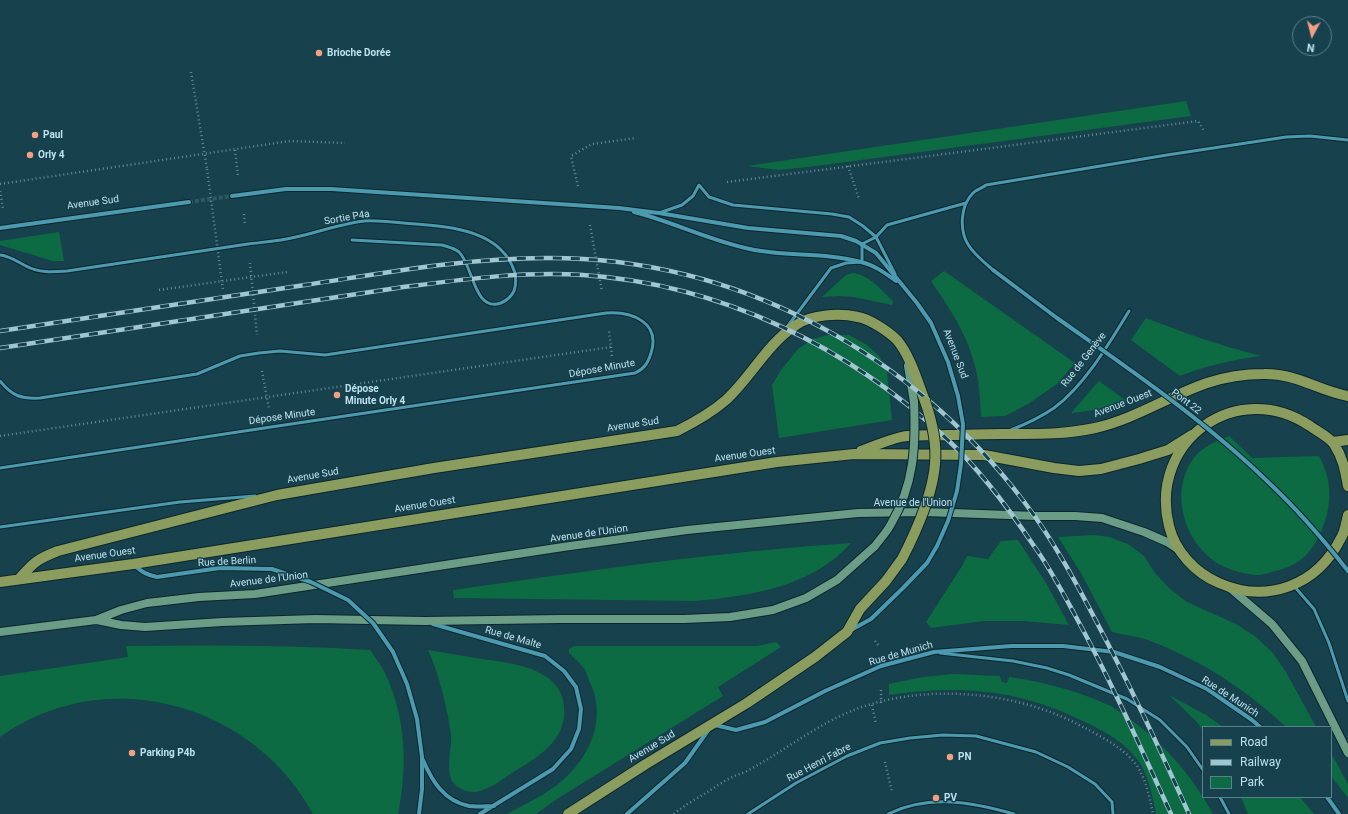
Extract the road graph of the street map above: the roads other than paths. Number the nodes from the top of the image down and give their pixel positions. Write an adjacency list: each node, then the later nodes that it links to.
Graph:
1 (1348, 140): 4 (lane)
2 (232, 196): 5 (street, Avenue Sud)
3 (189, 202): 7 (street, Avenue Sud)
4 (966, 203): 8 (lane); 13 (lane)
5 (619, 208): 6 (street, Avenue Sud); 12 (street)
6 (659, 212): 8 (lane); 10 (street, Avenue Sud)
7 (0, 228)
8 (876, 237): 10 (lane); 14 (lane)
9 (352, 240): 11 (lane, Sortie P4a)
10 (862, 244): 12 (lane); 14 (street, Avenue Sud)
11 (0, 254)
12 (862, 262): 14 (street); 16 (lane)
13 (993, 270): 32 (street, Pont 22, bridge)
14 (901, 285): 40 (street, Avenue Sud, bridge)
15 (1129, 311): 20 (lane, Rue de Genève)
16 (776, 341): 17 (main road, Avenue Sud); 27 (main road, Avenue Sud)
17 (897, 341): 38 (street, bridge); 40 (main road, Avenue Sud, bridge)
18 (0, 381): 25 (lane, Dépose Minute)
19 (1348, 396): 20 (main road, Avenue Ouest)
20 (1002, 434): 24 (main road, Avenue Ouest)
21 (1192, 435): 23 (main road); 24 (main road, Avenue Ouest); 30 (main road)
22 (1348, 440): 23 (main road)
23 (1333, 442): 26 (main road)
24 (854, 454): 31 (main road, Avenue Ouest)
25 (0, 468)
26 (1348, 486)
27 (277, 494): 29 (lane); 33 (main road, Avenue Sud)
28 (1348, 515): 35 (main road)
29 (0, 527)
30 (1180, 551): 36 (main road); 37 (street, Avenue de l'Union)
31 (133, 564): 33 (main road, Avenue Ouest); 46 (street, Rue de Berlin, bridge)
32 (1348, 571)
33 (19, 579): 34 (main road, Avenue Ouest)
34 (0, 582)
35 (1293, 585): 36 (main road); 42 (lane)
36 (1230, 588): 45 (street)
37 (96, 620): 38 (street); 39 (street, Avenue de l'Union)
38 (425, 621): 50 (street, Rue de Malte)
39 (0, 632)
40 (847, 632): 43 (main road, Avenue Sud)
41 (934, 652): 43 (street, Rue de Munich); 44 (street, Rue de Munich); 47 (lane)
42 (1348, 701)
43 (713, 724): 53 (main road, Avenue Sud); 54 (street)
44 (1259, 726)
45 (1348, 753)
46 (422, 757): 50 (street); 51 (street, Rue de Berlin)
47 (1202, 769)
48 (1221, 798): 59 (lane)
49 (1328, 798): 60 (street)
50 (494, 806): 52 (street, Rue de Malte)
51 (419, 814)
52 (480, 814)
53 (568, 814)
54 (627, 814)
55 (748, 814): 58 (lane, Rue Henri Fabre)
56 (888, 814): 57 (lane)
57 (1014, 814)
58 (1113, 814)
59 (1229, 814)
60 (1340, 814)

